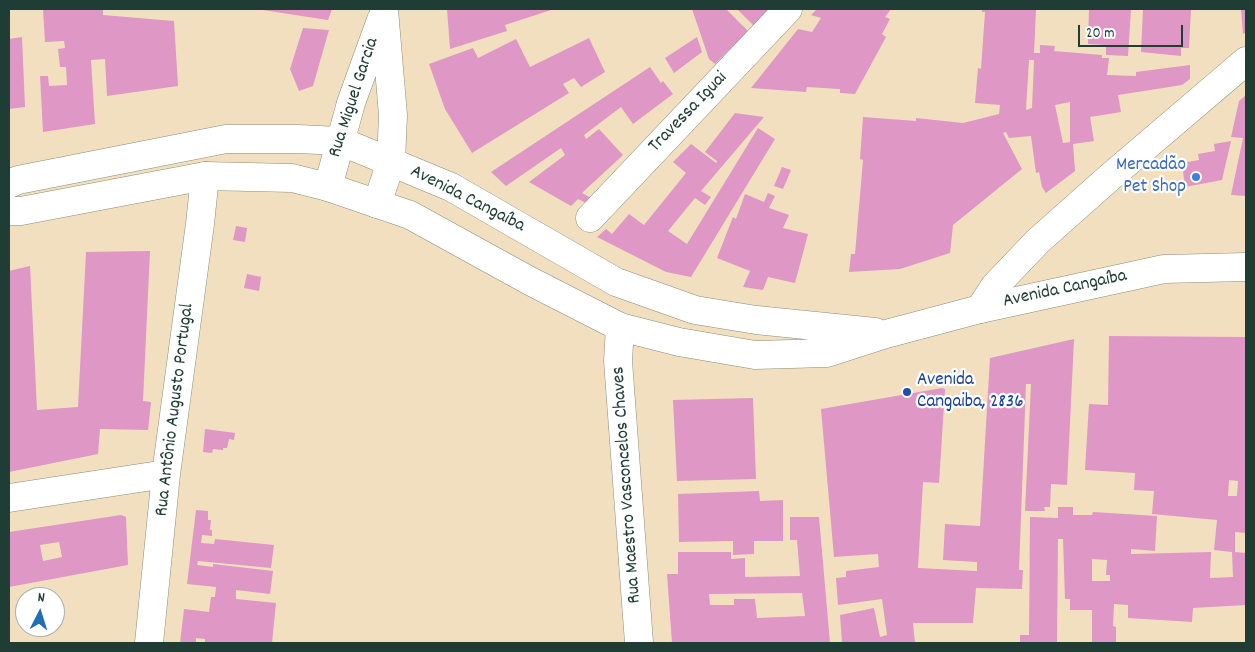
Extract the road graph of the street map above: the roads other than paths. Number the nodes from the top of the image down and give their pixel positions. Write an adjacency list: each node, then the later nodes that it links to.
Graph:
1 (788, 9): 11 (main road, Travessa Iguai)
2 (384, 10): 4 (main road, Rua Miguel Garcia); 5 (main road, Rua Miguel Garcia)
3 (1246, 61): 13 (main road)
4 (340, 141): 5 (main road, Avenida Cangaíba); 7 (main road, Avenida Cangaíba); 8 (main road, Rua Miguel Garcia)
5 (391, 162): 9 (main road, Rua Miguel Garcia); 15 (main road, Avenida Cangaíba)
6 (204, 176): 8 (main road, Avenida Cangaíba); 10 (main road, Avenida Cangaíba); 16 (main road, Rua Antônio Augusto Portugal)
7 (9, 184)
8 (328, 187): 9 (main road, Avenida Cangaíba)
9 (377, 204): 14 (main road, Avenida Cangaíba)
10 (9, 211)
11 (590, 218)
12 (1246, 267): 13 (main road, Avenida Cangaíba)
13 (980, 309): 15 (main road, Avenida Cangaíba)
14 (620, 326): 15 (main road, Avenida Cangaíba); 19 (main road, Rua Maestro Vasconcelos Chaves)
15 (886, 334)
16 (166, 474): 17 (main road); 18 (main road, Rua Antônio Augusto Portugal)
17 (9, 498)
18 (149, 643)
19 (639, 643)

